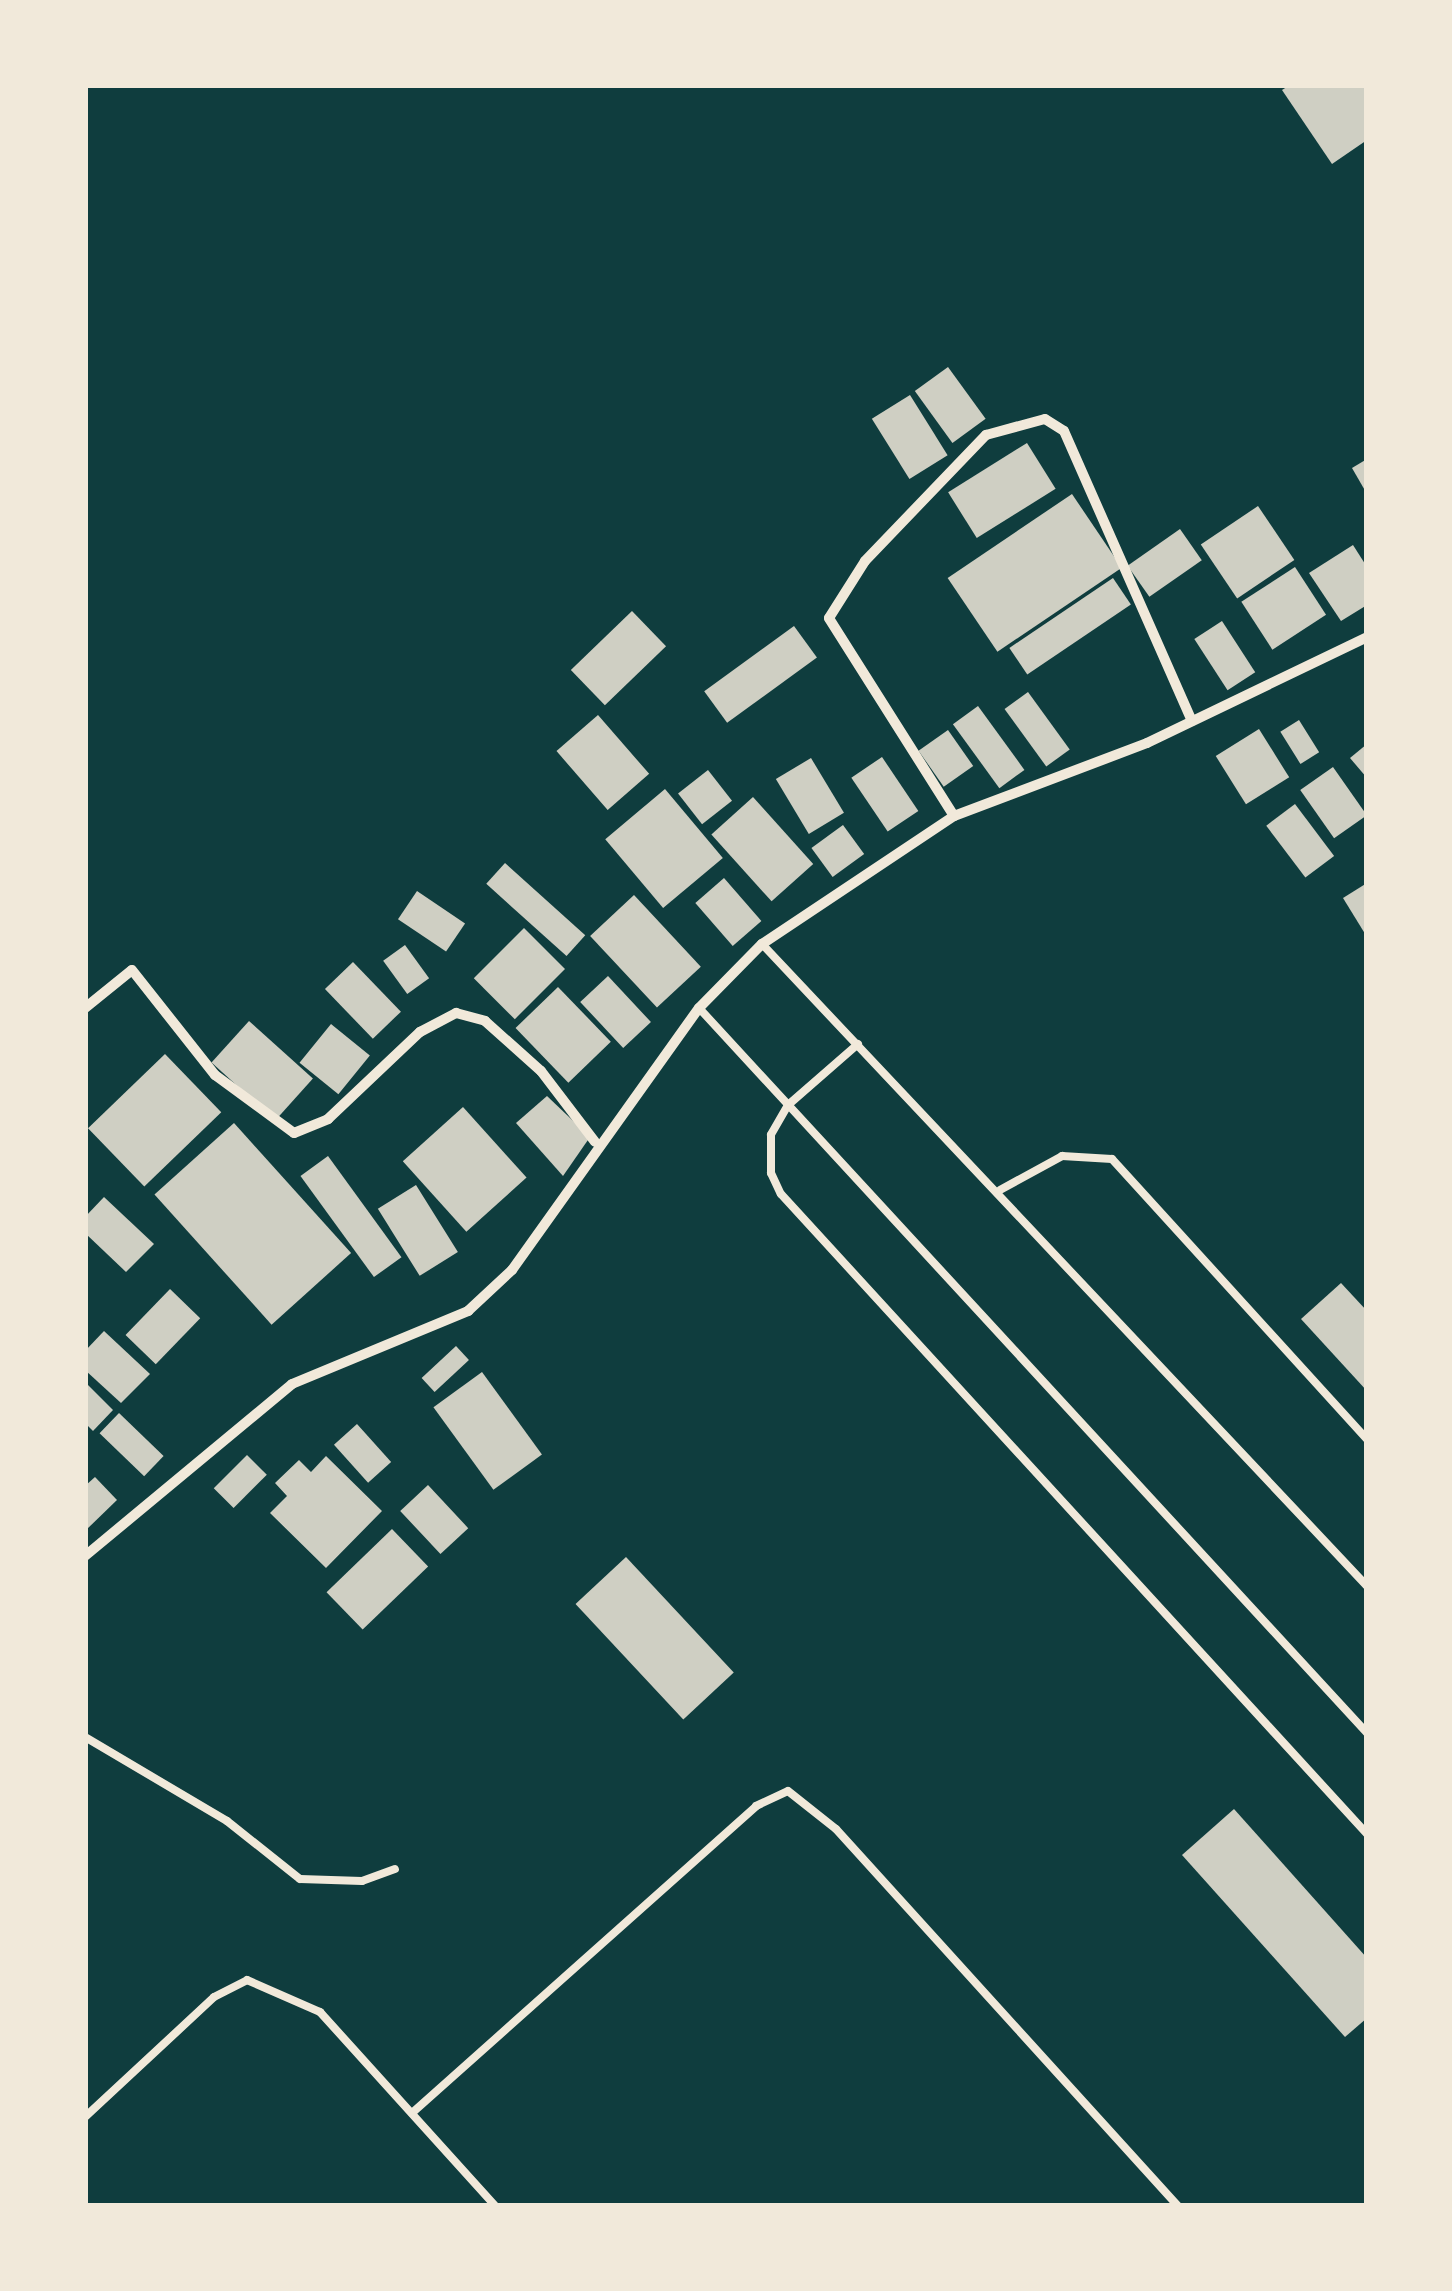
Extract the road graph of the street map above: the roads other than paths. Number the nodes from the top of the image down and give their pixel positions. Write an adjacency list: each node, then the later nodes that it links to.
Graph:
1 (1367, 637): 2 (street)
2 (1192, 722): 3 (street); 3 (street)
3 (954, 816): 4 (street)
4 (762, 944): 6 (street); 7 (lane)
5 (85, 1008): 9 (street)
6 (699, 1008): 8 (lane); 9 (street)
7 (858, 1044): 8 (lane); 10 (lane)
8 (788, 1105): 14 (lane); 16 (lane)
9 (595, 1142): 12 (street)
10 (1000, 1190): 11 (lane); 13 (lane)
11 (1367, 1439)
12 (86, 1553)
13 (1367, 1586)
14 (1367, 1733)
15 (85, 1737): 17 (lane)
16 (1367, 1834)
17 (395, 1870)
18 (412, 2113): 19 (lane); 20 (lane); 21 (lane)
19 (85, 2116)
20 (495, 2206)
21 (1178, 2206)

